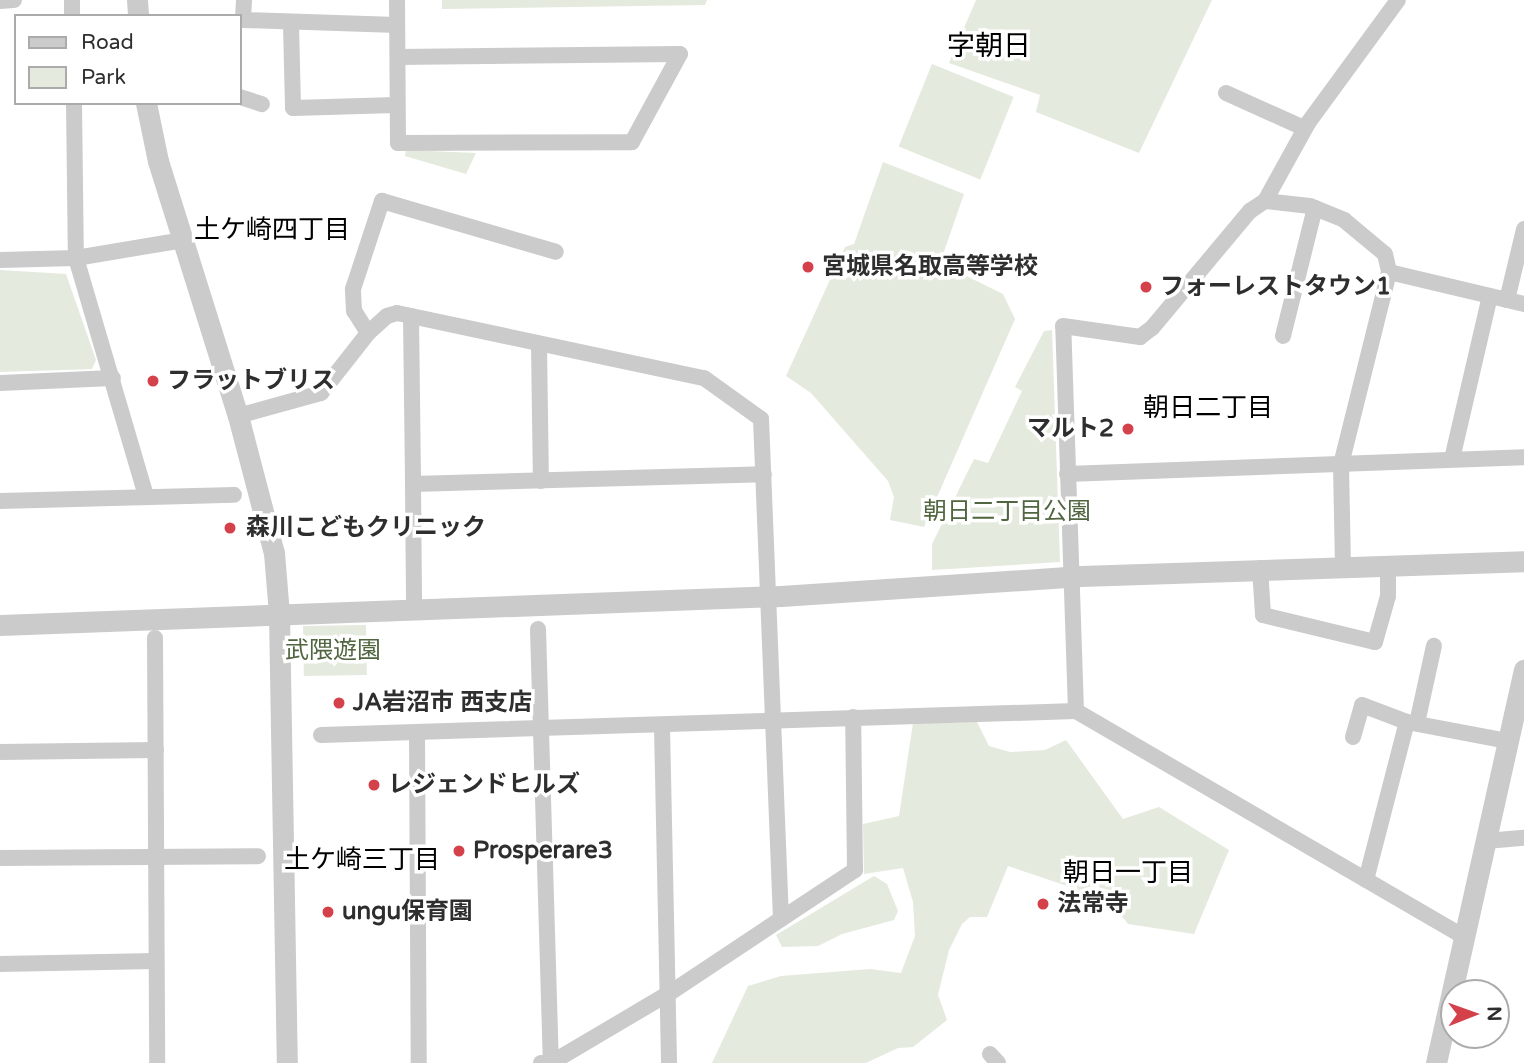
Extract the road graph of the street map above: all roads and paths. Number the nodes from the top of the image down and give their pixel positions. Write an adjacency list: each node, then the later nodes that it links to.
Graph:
1 (14, 0): 5 (street)
2 (244, 0): 6 (street)
3 (397, 0): 7 (street)
4 (1398, 0): 15 (street)
5 (0, 1)
6 (291, 25): 7 (street); 14 (street)
7 (397, 25): 8 (street)
8 (398, 57): 14 (street); 14 (street)
9 (1226, 93): 15 (street)
10 (242, 98): 11 (street)
11 (262, 104)
12 (74, 105): 21 (street)
13 (146, 105): 19 (street)
14 (396, 105)
15 (1304, 128): 16 (street)
16 (1265, 201): 17 (street); 38 (street)
17 (1315, 208): 23 (street); 29 (street)
18 (1524, 229): 25 (street)
19 (183, 240): 21 (street); 33 (street)
20 (556, 253): 28 (street)
21 (76, 258): 22 (street); 31 (street)
22 (0, 260)
23 (1389, 272): 24 (street); 36 (street)
24 (1490, 296): 25 (street); 35 (street)
25 (1507, 300): 26 (street)
26 (1524, 304)
27 (411, 316): 28 (street); 30 (street); 40 (street)
28 (368, 333): 33 (street)
29 (1283, 336)
30 (539, 344): 37 (street); 39 (street)
31 (113, 378): 32 (street); 42 (street)
32 (0, 383)
33 (238, 416): 51 (street)
34 (1524, 457): 35 (street)
35 (1452, 459): 36 (street)
36 (1341, 464): 38 (street); 46 (street)
37 (764, 474): 39 (street); 49 (street)
38 (1067, 474): 48 (street)
39 (541, 481): 40 (street)
40 (414, 484): 50 (street)
41 (234, 495): 42 (street)
42 (146, 496): 43 (street)
43 (0, 501)
44 (1524, 561): 45 (street)
45 (1388, 564): 46 (street); 47 (street)
46 (1343, 565): 47 (street)
47 (1260, 568): 48 (street)
48 (1070, 577): 49 (street); 57 (street)
49 (768, 597): 50 (street); 59 (street)
50 (414, 609): 51 (street)
51 (279, 614): 52 (street); 81 (street)
52 (0, 625)
53 (538, 629): 62 (street)
54 (155, 638): 67 (street)
55 (1434, 646): 60 (street)
56 (1524, 670): 66 (street)
57 (1076, 711): 58 (street); 74 (street)
58 (853, 717): 59 (street); 75 (street)
59 (773, 721): 61 (street); 75 (street)
60 (1412, 722): 65 (street); 66 (street); 74 (street)
61 (662, 727): 62 (street); 79 (street)
62 (541, 729): 63 (street); 84 (street)
63 (416, 734): 64 (street); 82 (street)
64 (321, 735)
65 (1353, 737)
66 (1508, 741): 70 (street)
67 (156, 750): 68 (street); 72 (street)
68 (0, 752)
69 (1524, 838): 70 (street)
70 (1486, 841): 76 (street)
71 (258, 856): 72 (street)
72 (155, 857): 73 (street); 77 (street)
73 (0, 858)
74 (1366, 880): 76 (street)
75 (781, 919): 79 (street)
76 (1464, 937): 86 (street)
77 (155, 961): 78 (street); 80 (street)
78 (0, 964)
79 (671, 992): 84 (street); 85 (street)
80 (157, 1063)
81 (287, 1063)
82 (419, 1063)
83 (541, 1063): 84 (street)
84 (551, 1063)
85 (669, 1063)
86 (1436, 1063)

